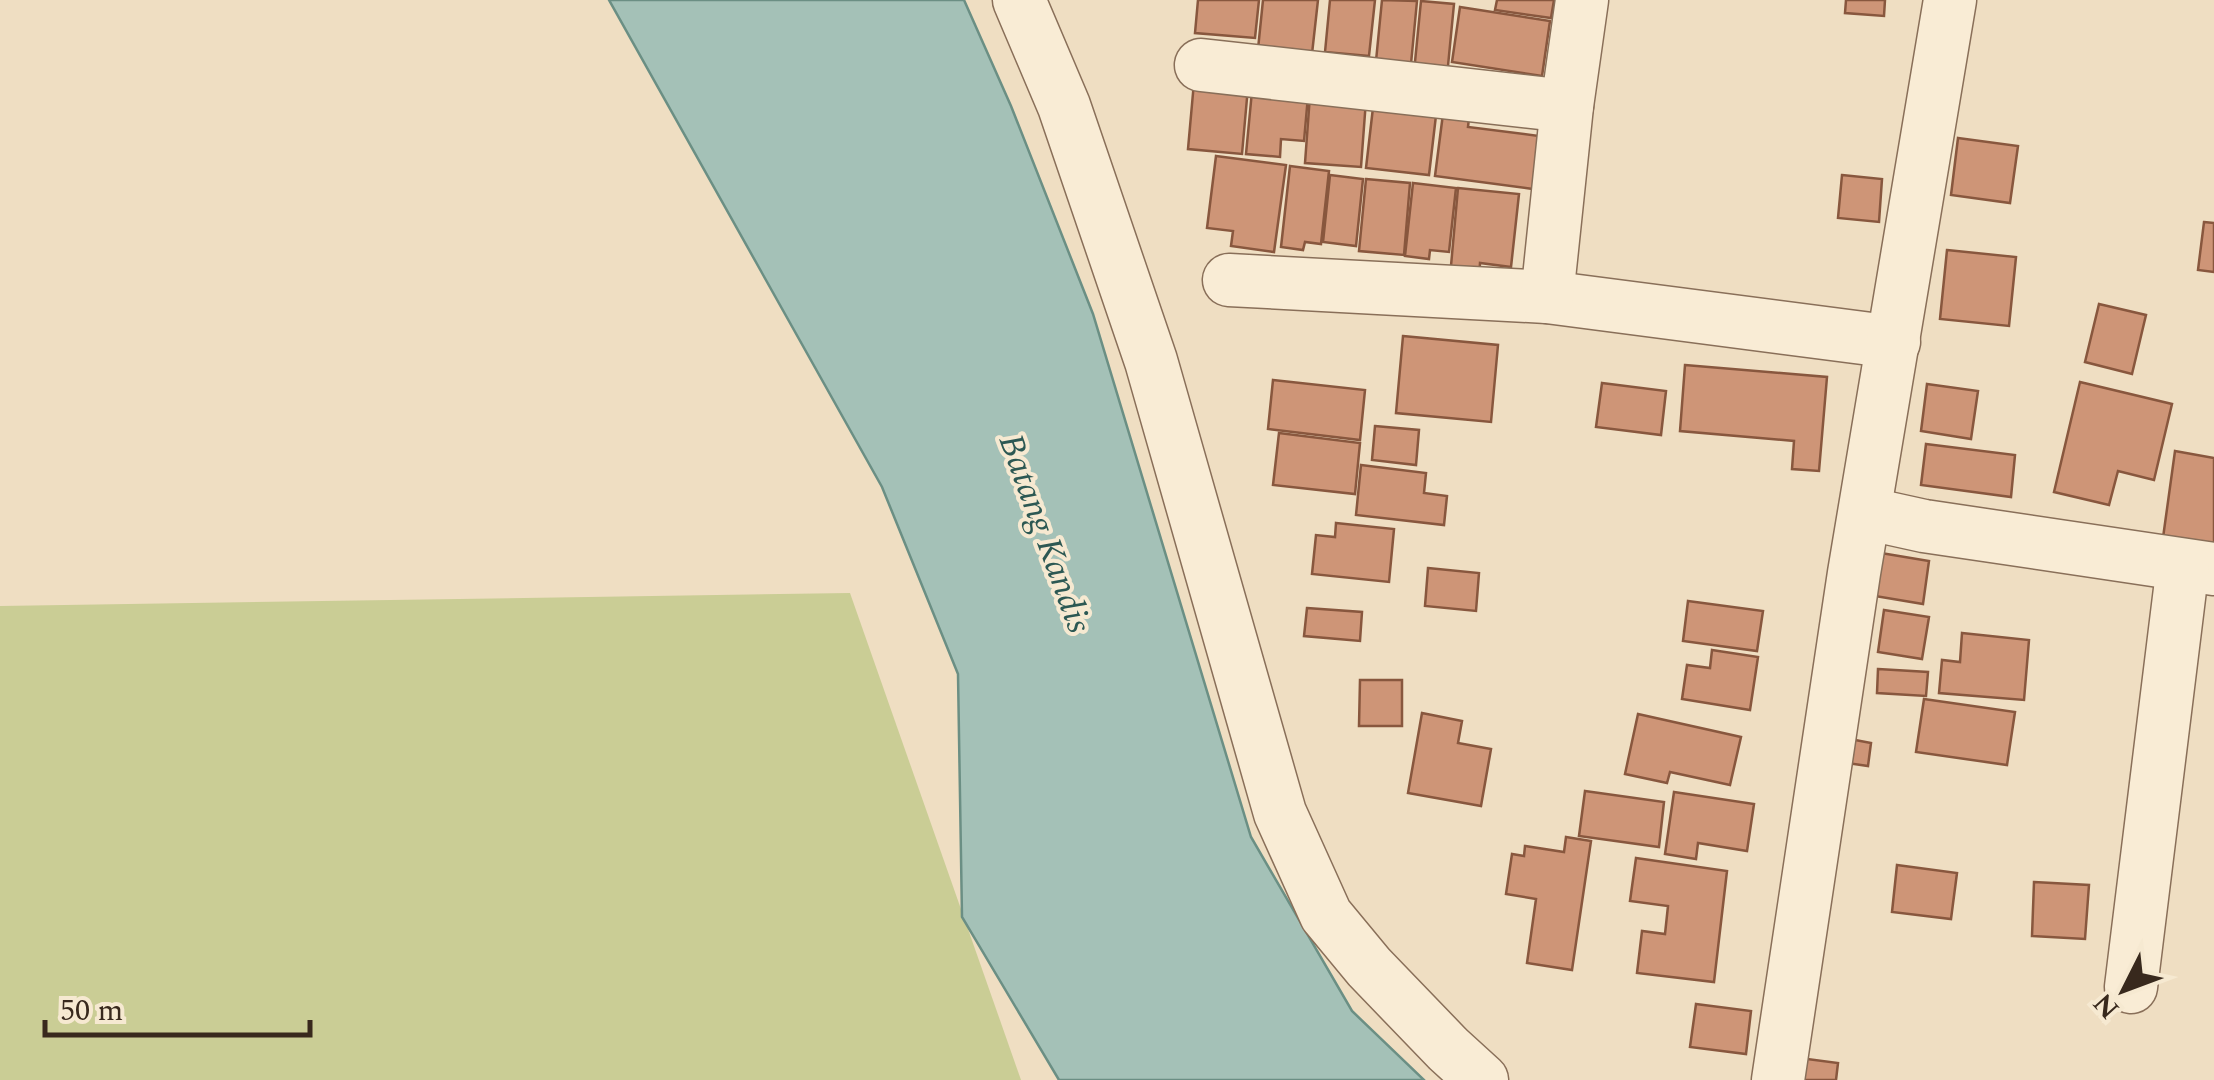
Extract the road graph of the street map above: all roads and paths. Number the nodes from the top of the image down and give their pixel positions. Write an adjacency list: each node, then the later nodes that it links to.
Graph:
1 (1019, 0): 12 (street)
2 (1582, 0): 5 (street)
3 (1950, 0): 8 (street)
4 (1201, 65): 5 (street)
5 (1567, 106): 7 (street)
6 (1229, 280): 7 (street)
7 (1547, 297): 8 (street)
8 (1894, 342): 9 (street)
9 (1865, 513): 10 (street); 13 (street)
10 (2198, 567): 11 (street)
11 (2131, 986)
12 (1482, 1080)
13 (1778, 1080)

